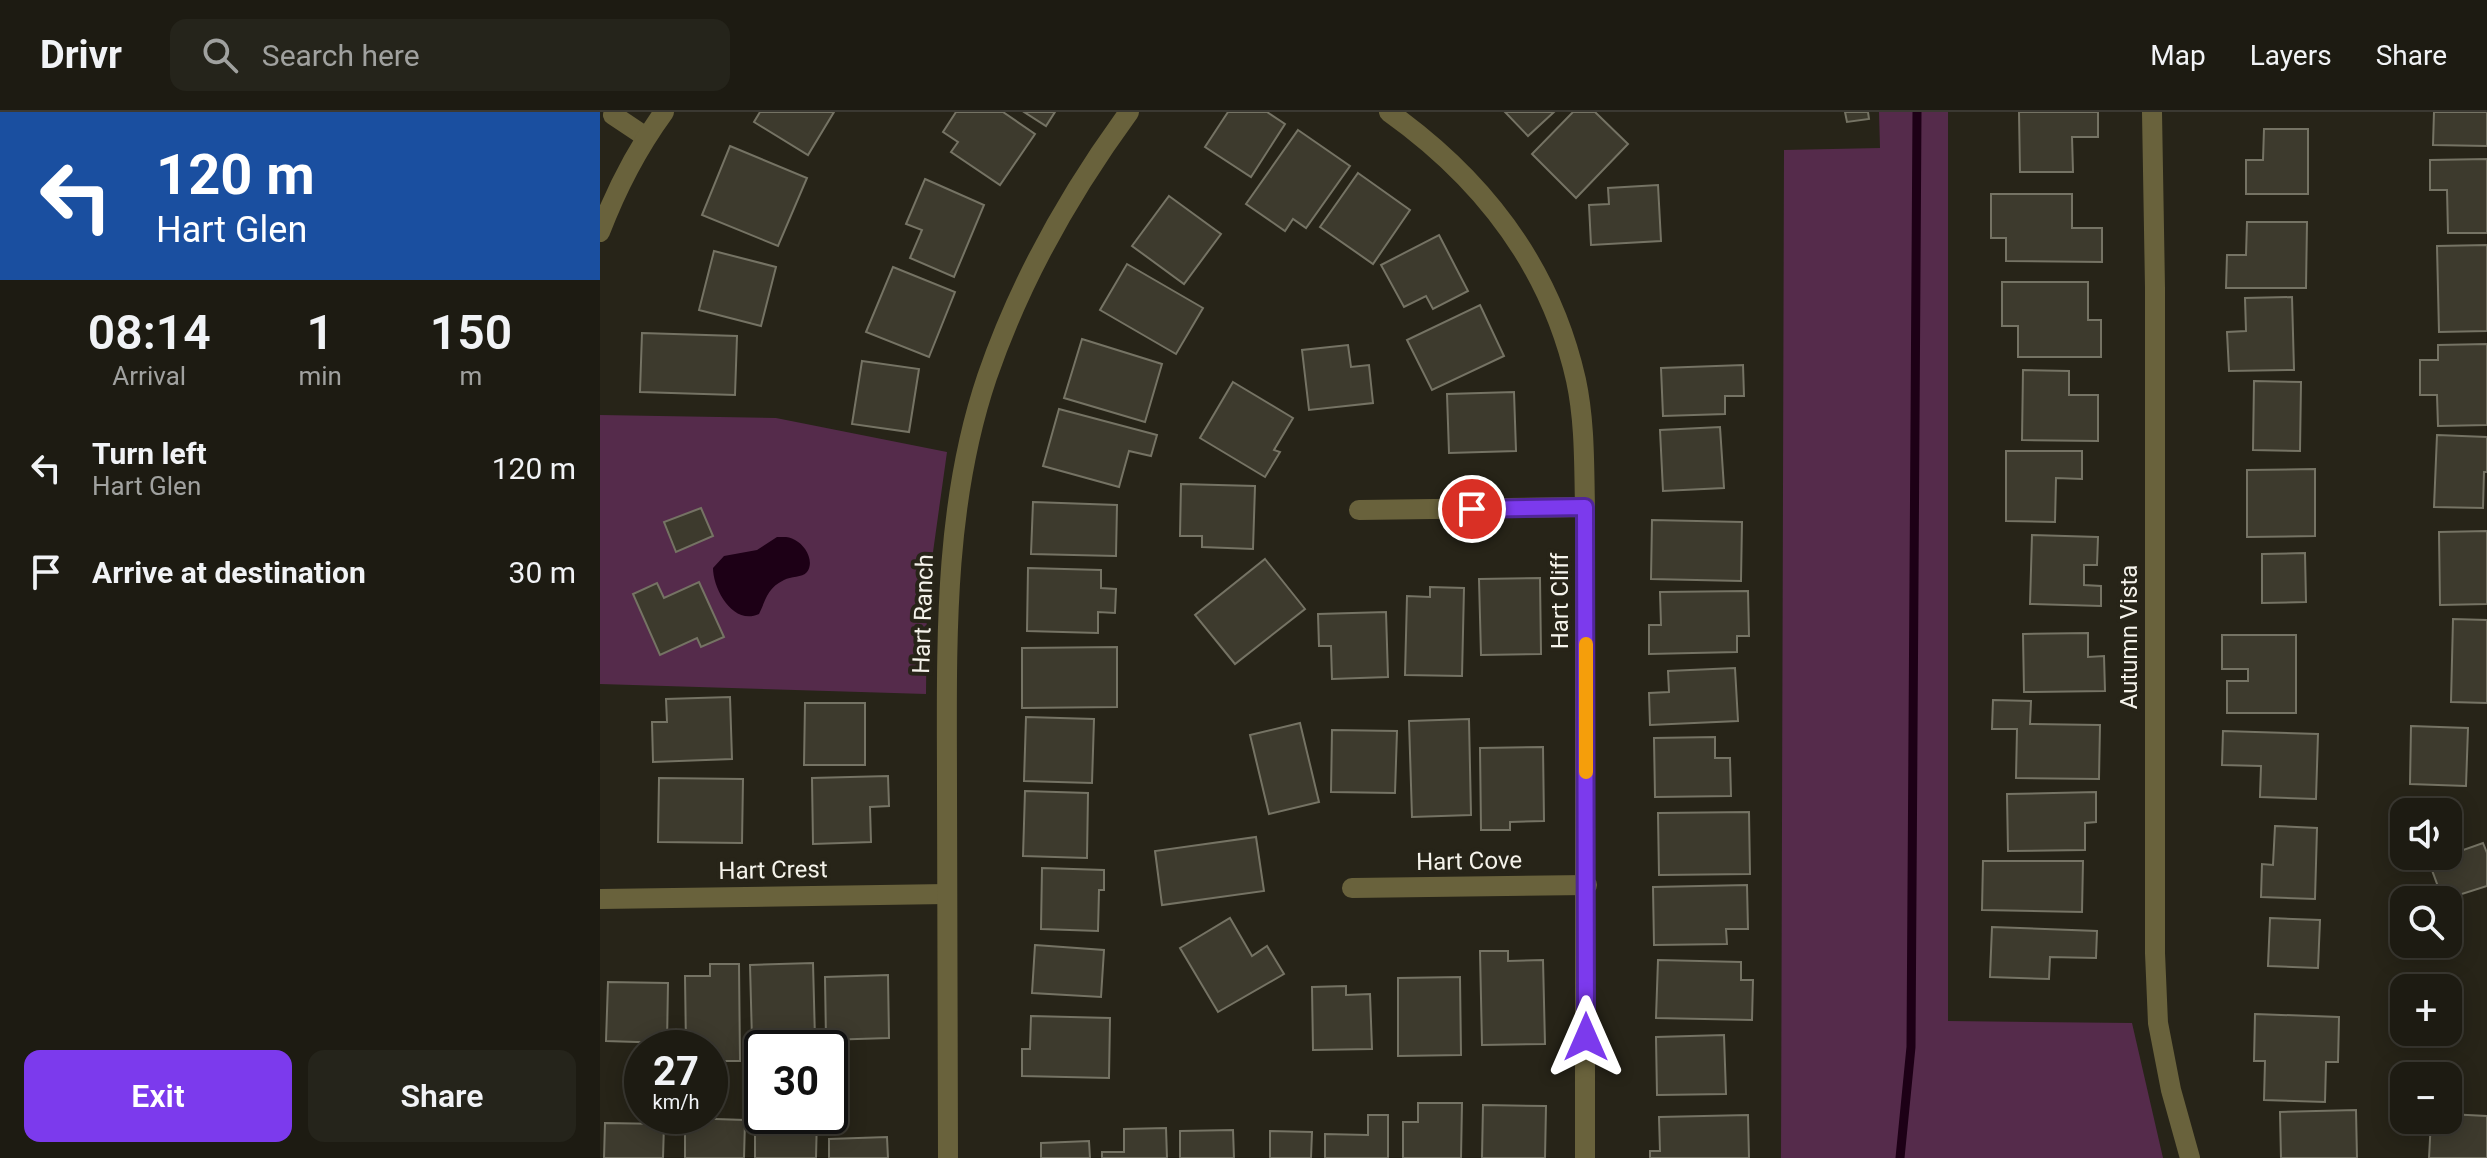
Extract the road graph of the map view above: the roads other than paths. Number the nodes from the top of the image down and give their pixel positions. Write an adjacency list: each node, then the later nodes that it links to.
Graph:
1 (664, 112): 6 (street)
2 (1129, 112): 12 (street, Hart Ranch)
3 (1389, 112): 8 (street, Hart Cliff)
4 (2152, 112): 16 (street, Autumn Vista)
5 (613, 115): 6 (street)
6 (646, 137): 7 (street)
7 (600, 232)
8 (1585, 507): 9 (street); 10 (street, Hart Cliff)
9 (1359, 510)
10 (1587, 885): 11 (street, Hart Cove); 15 (street, Hart Cliff)
11 (1352, 888)
12 (947, 894): 13 (street, Hart Crest); 14 (street, Hart Ranch)
13 (600, 899)
14 (948, 1158)
15 (1585, 1158)
16 (2190, 1158)

